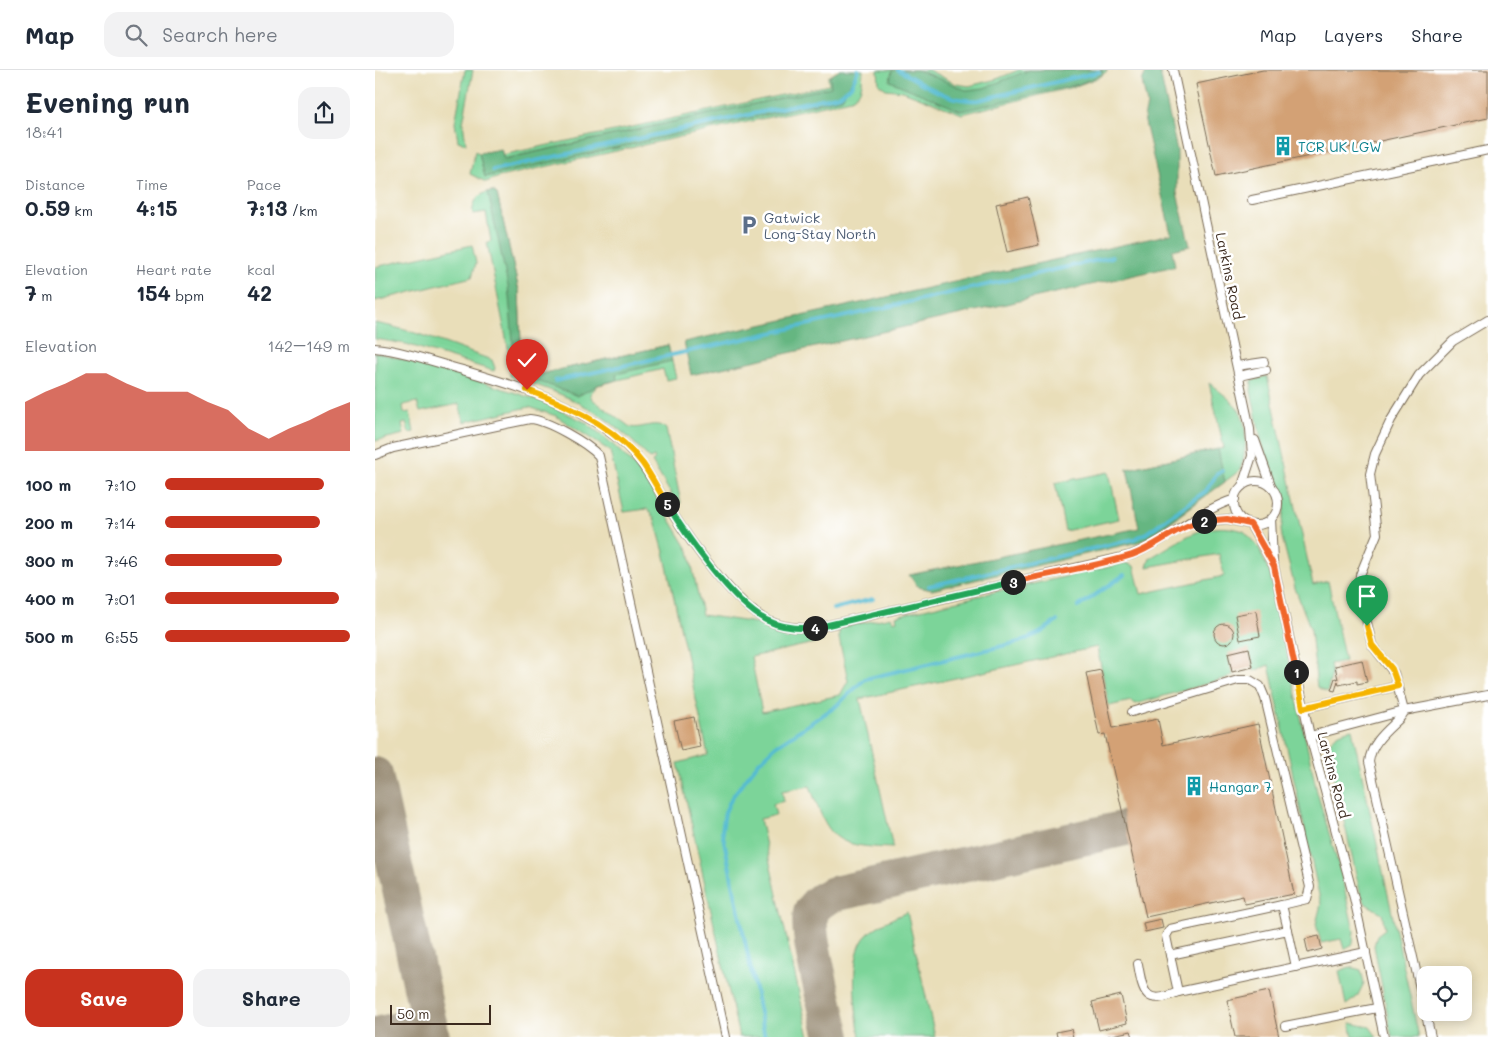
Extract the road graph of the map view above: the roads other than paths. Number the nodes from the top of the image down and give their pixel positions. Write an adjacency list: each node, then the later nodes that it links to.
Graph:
1 (1173, 70): 6 (lane, Larkins Road)
2 (1488, 150): 3 (lane)
3 (1252, 200)
4 (1488, 320): 17 (lane)
5 (375, 348): 14 (lane)
6 (1237, 366): 7 (lane, Larkins Road); 7 (lane)
7 (1239, 376): 8 (lane, Larkins Road)
8 (1250, 429): 10 (lane, Larkins Road); 11 (lane)
9 (375, 455): 32 (lane)
10 (1242, 486): 11 (lane); 12 (lane)
11 (1272, 489): 13 (lane)
12 (1235, 499): 14 (lane); 15 (lane)
13 (1271, 518): 15 (lane); 16 (lane)
14 (1188, 524): 15 (lane)
15 (1250, 524): 16 (lane, Larkins Road)
16 (1274, 566): 19 (lane, Larkins Road)
17 (1398, 686): 19 (lane); 20 (lane)
18 (1488, 695): 20 (lane)
19 (1303, 708): 22 (lane, Larkins Road)
20 (1404, 711): 22 (lane); 34 (lane)
21 (1132, 712): 23 (lane)
22 (1310, 736): 25 (lane, Larkins Road)
23 (1282, 905): 24 (lane); 26 (lane)
24 (1288, 930): 26 (lane); 28 (lane)
25 (1366, 952): 28 (lane); 30 (lane, Larkins Road)
26 (1170, 955): 29 (lane)
27 (1139, 964): 29 (lane)
28 (1296, 967): 29 (lane)
29 (1178, 992)
30 (1377, 1008): 31 (lane); 33 (lane, Larkins Road)
31 (1285, 1026)
32 (726, 1037)
33 (1383, 1037)
34 (1431, 1037)

